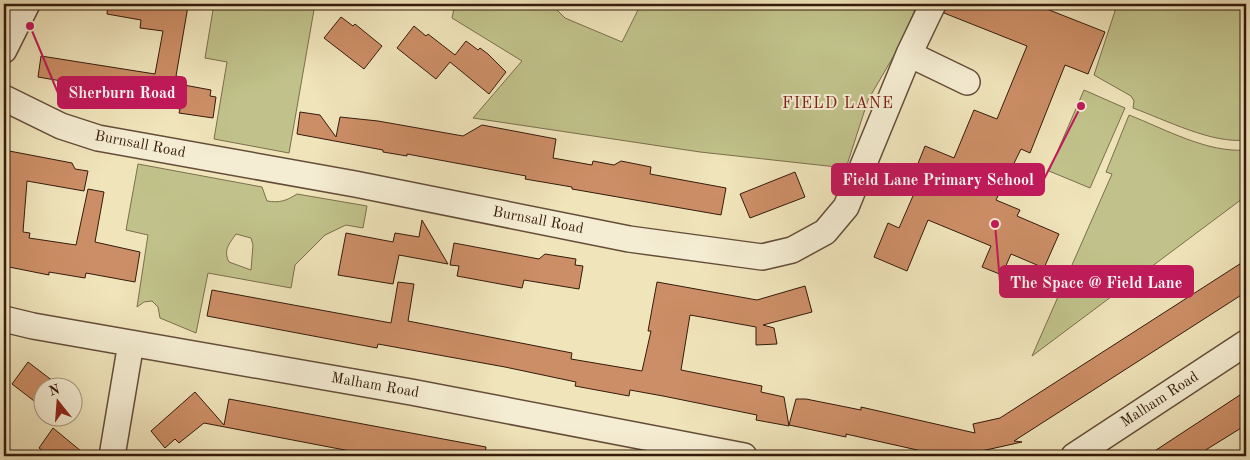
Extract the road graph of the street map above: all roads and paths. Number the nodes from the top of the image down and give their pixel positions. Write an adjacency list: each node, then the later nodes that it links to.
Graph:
1 (27, 4): 3 (street)
2 (933, 4): 4 (street, Burnsall Road)
3 (4, 50)
4 (909, 54): 5 (street); 6 (street, Burnsall Road)
5 (967, 82)
6 (4, 98)
7 (4, 321): 8 (street, Malham Road)
8 (131, 343): 10 (street, Malham Road); 11 (street)
9 (1246, 344): 13 (street, Malham Road)
10 (688, 451): 12 (street, Malham Road)
11 (112, 456)
12 (744, 456)
13 (1074, 456)

